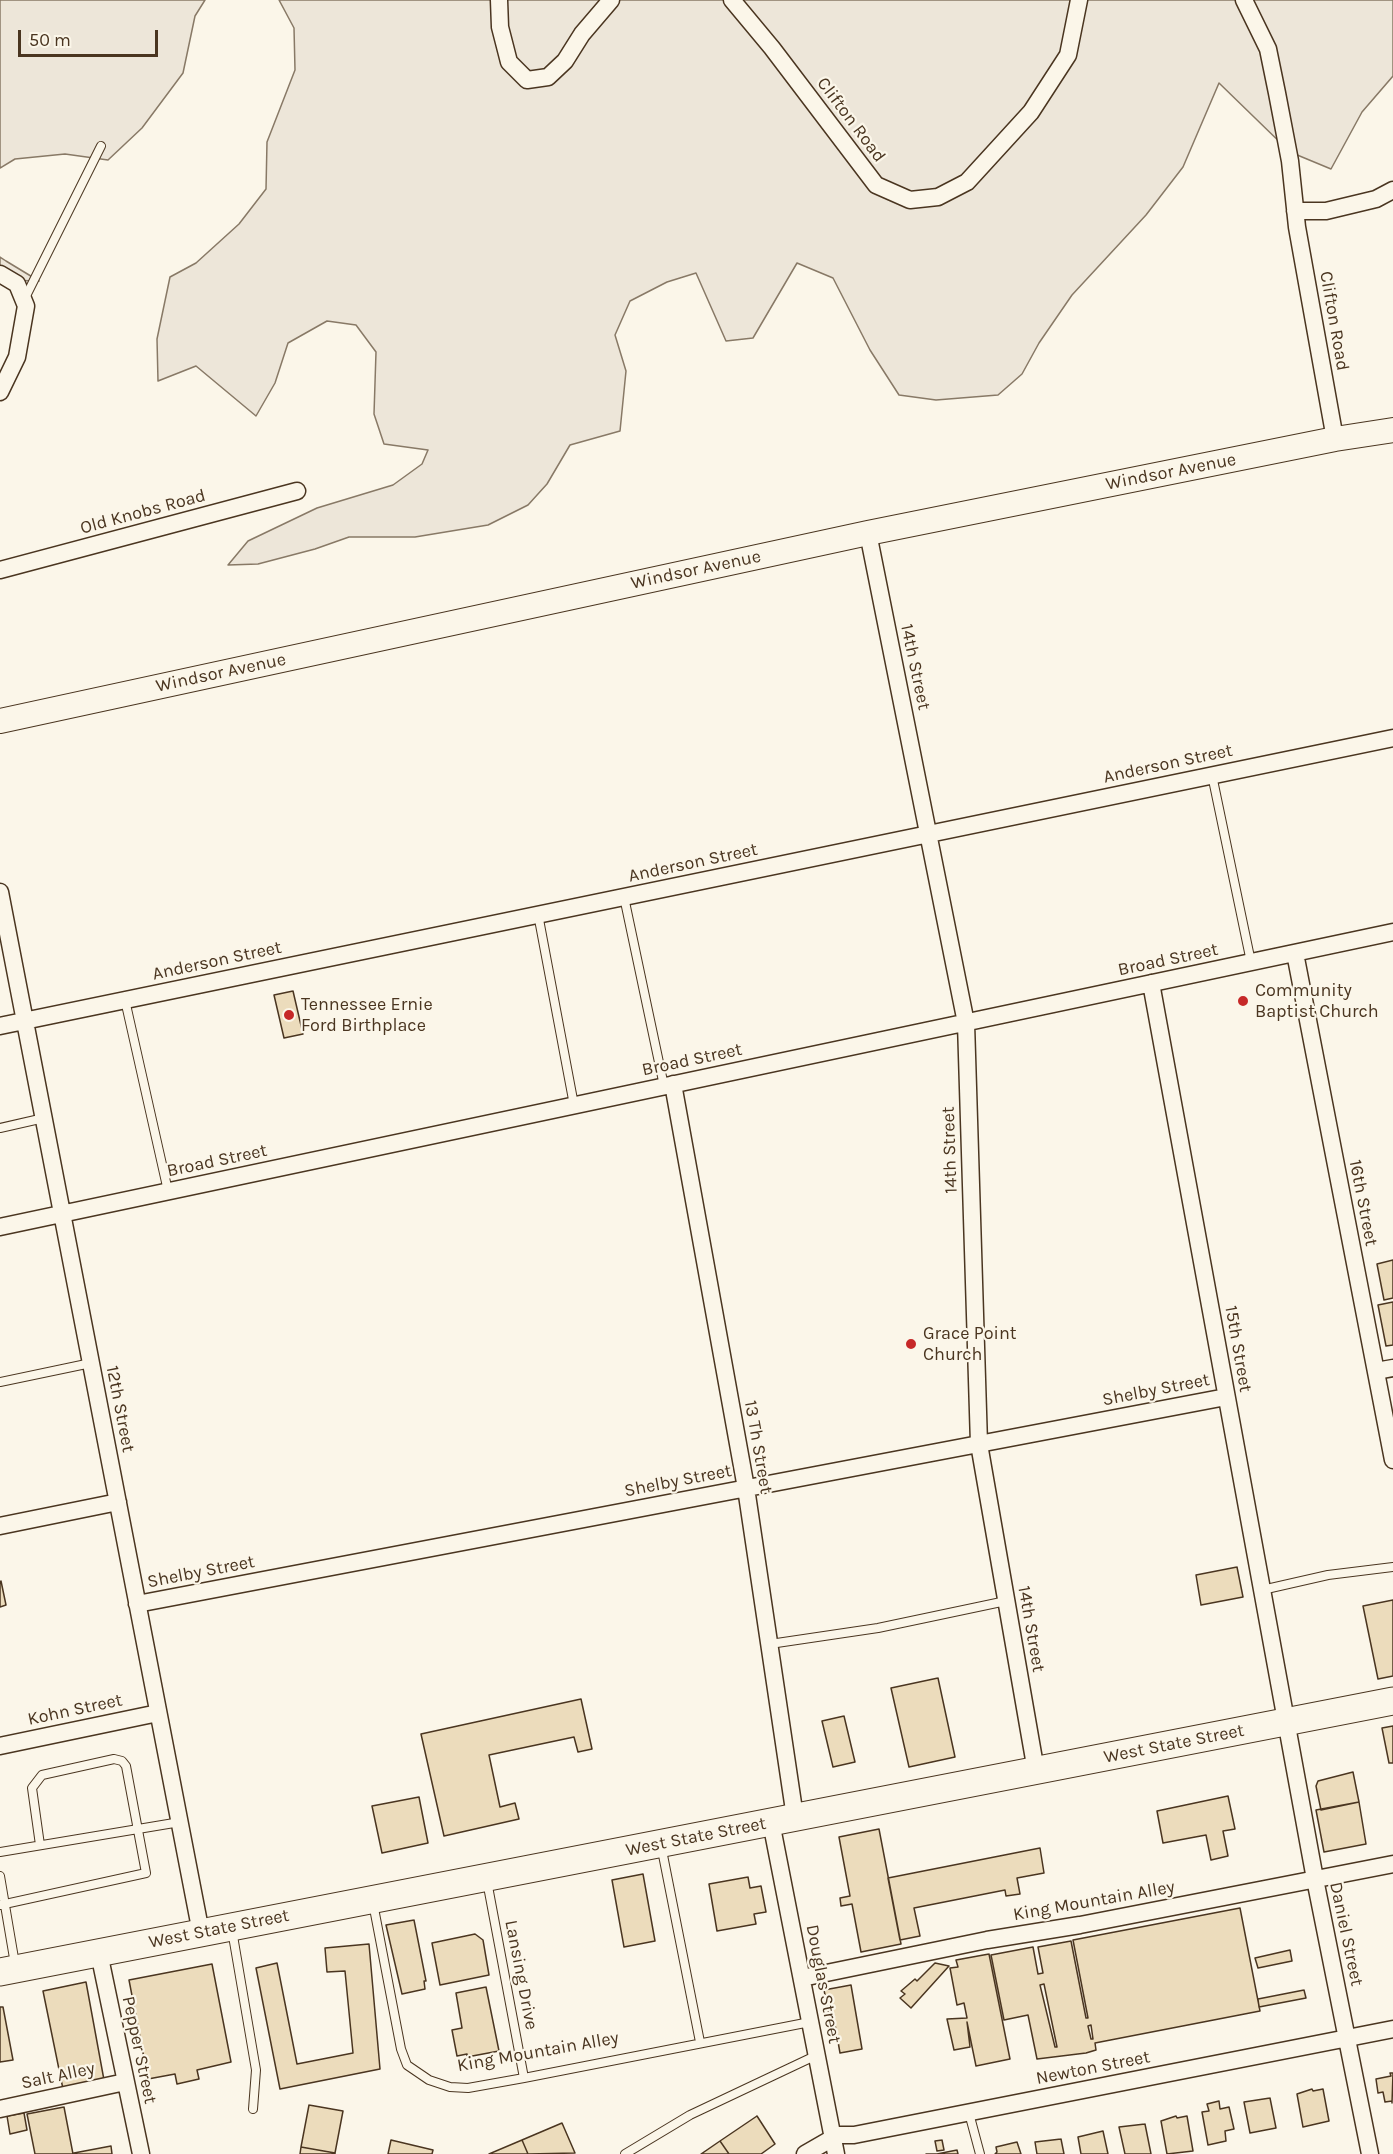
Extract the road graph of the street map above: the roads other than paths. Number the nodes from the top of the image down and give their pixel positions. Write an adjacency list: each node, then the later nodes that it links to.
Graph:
1 (499, 0): 2 (street)
2 (611, 0)
3 (732, 0): 4 (street, Clifton Road)
4 (1079, 0)
5 (1244, 0): 8 (street, Clifton Road)
6 (101, 146): 10 (lane)
7 (1393, 190): 8 (street)
8 (1295, 211): 13 (street, Clifton Road)
9 (0, 274): 10 (street)
10 (23, 300): 11 (street)
11 (0, 392)
12 (1393, 430): 13 (street, Windsor Avenue)
13 (1335, 439): 15 (street, Windsor Avenue)
14 (297, 491): 16 (street, Old Knobs Road)
15 (868, 533): 17 (street, Windsor Avenue); 20 (street, 14th Street)
16 (0, 570)
17 (0, 721)
18 (1393, 738): 19 (street, Anderson Street)
19 (1212, 775): 20 (street, Anderson Street); 26 (lane)
20 (930, 834): 22 (street, Anderson Street); 30 (street, 14th Street)
21 (0, 892): 29 (street, 12th Street)
22 (624, 897): 23 (street, Anderson Street); 32 (lane)
23 (538, 914): 28 (street, Anderson Street); 33 (lane)
24 (1393, 932): 25 (street, Broad Street)
25 (1295, 953): 26 (street, Broad Street); 41 (street, 16th Street)
26 (1251, 962): 27 (street, Broad Street)
27 (1151, 983): 30 (street, Broad Street); 43 (street, 15th Street)
28 (125, 1000): 29 (street, Anderson Street); 36 (lane)
29 (25, 1021): 31 (street, Anderson Street); 34 (street, 12th Street)
30 (966, 1023): 32 (street, Broad Street); 44 (street, 14th Street)
31 (0, 1026)
32 (669, 1085): 33 (street, Broad Street); 46 (street, 13 Th Street)
33 (574, 1105): 36 (street, Broad Street)
34 (44, 1118): 35 (lane); 37 (street, 12th Street)
35 (0, 1128)
36 (168, 1191): 37 (street, Broad Street)
37 (62, 1214): 38 (street, Broad Street); 39 (street, 12th Street)
38 (0, 1227)
39 (91, 1363): 42 (lane); 47 (street, 12th Street)
40 (1393, 1368): 41 (street)
41 (1376, 1371): 45 (street, 16th Street)
42 (0, 1382)
43 (1226, 1397): 44 (street, Shelby Street); 50 (street, 15th Street)
44 (979, 1444): 46 (street, Shelby Street); 51 (street, 14th Street)
45 (1393, 1460)
46 (746, 1488): 52 (street, Shelby Street); 53 (street, 13 Th Street)
47 (118, 1502): 48 (street); 52 (street, 12th Street)
48 (0, 1526)
49 (1393, 1567): 50 (lane)
50 (1262, 1590): 56 (street, 15th Street)
51 (1006, 1601): 53 (lane); 58 (street, 14th Street)
52 (137, 1604): 55 (street, 12th Street)
53 (770, 1644): 59 (street, 13 Th Street)
54 (1393, 1701): 56 (main road, West State Street)
55 (158, 1713): 57 (street, Kohn Street); 60 (street, 12th Street)
56 (1286, 1722): 58 (main road, West State Street); 68 (street, Daniel Street)
57 (0, 1746)
58 (1036, 1771): 59 (main road, West State Street)
59 (783, 1820): 62 (main road, West State Street); 75 (street, Douglas Street)
60 (180, 1822): 61 (lane); 72 (street, 12th Street)
61 (137, 1829): 63 (lane); 63 (lane); 70 (lane)
62 (661, 1843): 67 (main road, West State Street); 79 (lane)
63 (40, 1845): 64 (lane)
64 (0, 1852)
65 (1393, 1864): 68 (street, King Mountain Alley)
66 (0, 1876): 70 (lane)
67 (486, 1877): 69 (main road, West State Street); 81 (lane, Lansing Drive)
68 (1315, 1879): 75 (street, King Mountain Alley); 78 (street, Daniel Street)
69 (372, 1900): 71 (main road, West State Street); 81 (lane, King Mountain Alley)
70 (3, 1904): 74 (lane)
71 (231, 1927): 72 (main road, West State Street); 84 (lane)
72 (201, 1933): 73 (main road, West State Street)
73 (99, 1953): 74 (main road, West State Street); 82 (street, Pepper Street)
74 (8, 1970)
75 (802, 1978): 76 (street, Douglas Street)
76 (811, 2022): 79 (lane, King Mountain Alley); 80 (street, Douglas Street)
77 (1393, 2029): 78 (street, Newton Street)
78 (1348, 2038): 85 (street, Newton Street); 91 (street, Daniel Street)
79 (700, 2042): 81 (lane, King Mountain Alley)
80 (817, 2055): 86 (street, Douglas Street); 88 (lane)
81 (524, 2078)
82 (125, 2082): 83 (street, Salt Alley); 87 (street, Pepper Street)
83 (0, 2109)
84 (253, 2109)
85 (969, 2113): 86 (street, Newton Street); 90 (lane)
86 (835, 2146): 89 (street, Newton Street)
87 (141, 2154)
88 (625, 2154)
89 (805, 2154)
90 (980, 2154)
91 (1370, 2154)

